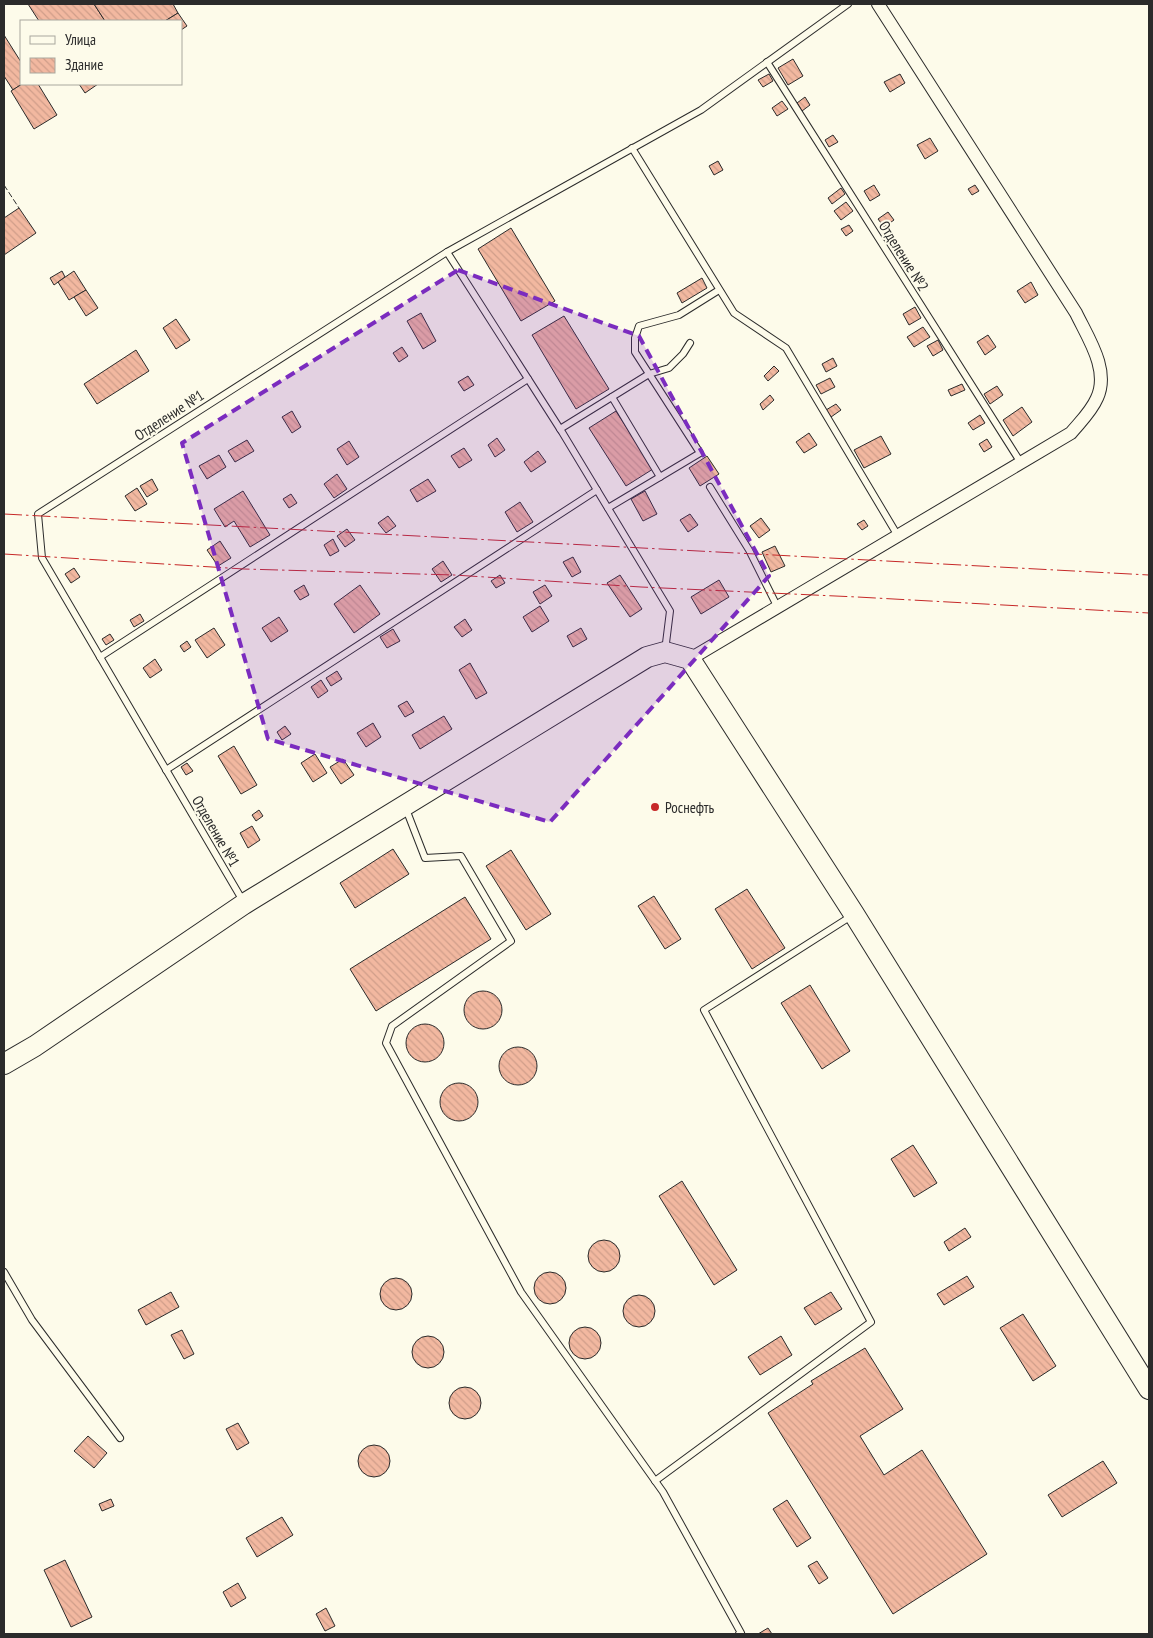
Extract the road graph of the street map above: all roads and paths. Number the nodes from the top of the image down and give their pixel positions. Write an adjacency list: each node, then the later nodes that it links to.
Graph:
1 (848, 4): 3 (lane)
2 (878, 4): 12 (street)
3 (767, 62): 4 (lane); 12 (lane, Отделение №2)
4 (632, 148): 5 (lane); 6 (lane)
5 (447, 252): 9 (lane); 20 (lane, Отделение №1)
6 (719, 290): 8 (lane); 17 (lane)
7 (690, 342): 8 (lane)
8 (649, 374): 10 (lane); 13 (lane)
9 (528, 379): 11 (lane); 20 (lane)
10 (612, 397): 11 (lane); 13 (lane)
11 (560, 429): 15 (lane)
12 (1021, 463): 17 (street)
13 (660, 477): 16 (lane)
14 (710, 488): 18 (lane)
15 (597, 490): 16 (lane); 22 (lane)
16 (608, 508): 19 (lane)
17 (898, 536): 18 (street)
18 (778, 608): 21 (street)
19 (665, 652): 21 (main road); 23 (main road)
20 (100, 657): 22 (lane, Отделение №1)
21 (690, 659): 25 (main road)
22 (166, 770): 24 (lane, Отделение №1)
23 (404, 806): 24 (main road); 30 (lane)
24 (244, 904): 26 (main road)
25 (854, 914): 28 (main road); 30 (lane)
26 (4, 1064)
27 (4, 1272): 29 (lane)
28 (1149, 1388)
29 (120, 1438)
30 (655, 1481): 31 (lane)
31 (739, 1634)

